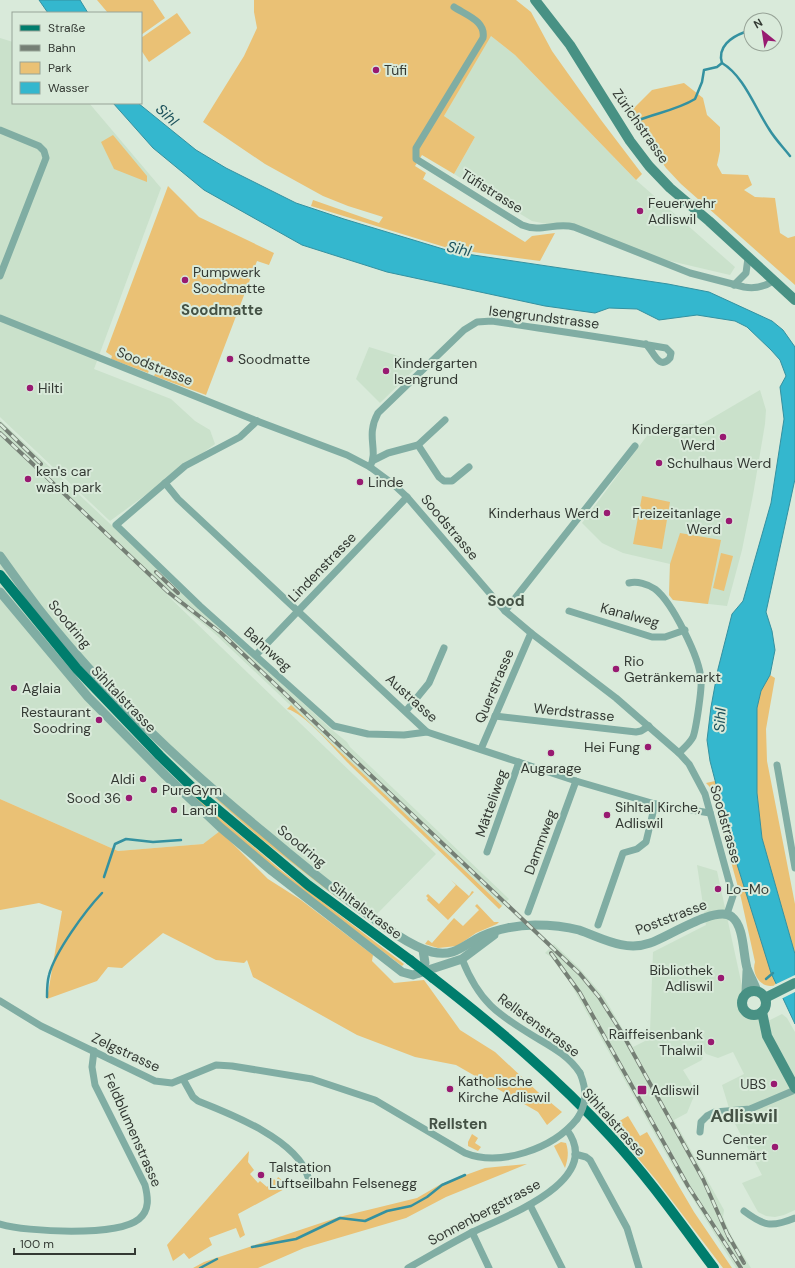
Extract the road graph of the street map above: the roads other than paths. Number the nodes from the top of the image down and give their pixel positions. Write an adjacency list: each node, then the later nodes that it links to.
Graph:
1 (535, 0): 4 (main road, Zürichstrasse)
2 (454, 7): 7 (street, Tüfistrasse)
3 (0, 130): 5 (street)
4 (748, 258): 6 (main road, Zürichstrasse); 7 (street)
5 (0, 276)
6 (773, 281): 7 (street, Tüfistrasse); 8 (main road, Zürichstrasse)
7 (734, 285)
8 (795, 300)
9 (0, 318): 12 (street, Soodstrasse)
10 (646, 344): 15 (street, Isengrundstrasse)
11 (445, 420): 13 (street)
12 (257, 421): 16 (street, Soodstrasse); 18 (street)
13 (418, 445): 15 (street); 17 (street)
14 (634, 446): 25 (street)
15 (374, 460): 16 (street)
16 (370, 467): 19 (street, Soodstrasse)
17 (469, 467)
18 (165, 483): 24 (street, Austrasse); 30 (street, Bahnweg)
19 (407, 497): 24 (street, Lindenstrasse); 25 (street, Soodstrasse)
20 (0, 556): 47 (street, Soodring)
21 (0, 574): 72 (main road, Sihltalstrasse, bridge)
22 (629, 583): 27 (street, Kanalweg)
23 (0, 592): 50 (street)
24 (298, 611): 30 (street, Lindenstrasse); 31 (street, Austrasse)
25 (505, 611): 28 (street, Soodstrasse)
26 (569, 611): 27 (street, Kanalweg)
27 (685, 630): 36 (street, Kanalweg)
28 (531, 633): 32 (street, Querstrasse); 33 (street, Soodstrasse)
29 (444, 648): 31 (street)
30 (256, 655): 34 (street, Bahnweg)
31 (406, 710): 34 (street, Austrasse)
32 (495, 716): 33 (street, Werdstrasse); 35 (street, Querstrasse)
33 (649, 726): 36 (street, Soodstrasse)
34 (428, 732): 35 (street, Austrasse)
35 (481, 750): 37 (street, Austrasse)
36 (679, 753): 41 (street, Soodstrasse)
37 (519, 762): 39 (street, Austrasse); 42 (street, Mätteliweg)
38 (777, 765): 43 (street)
39 (576, 781): 40 (street, Austrasse); 44 (street, Dammweg)
40 (655, 804): 41 (street, Austrasse); 46 (street)
41 (710, 813): 45 (street, Soodstrasse)
42 (487, 852)
43 (795, 868)
44 (528, 912)
45 (727, 914): 48 (street, Poststrasse); 49 (street, Poststrasse)
46 (598, 925)
47 (423, 950): 48 (street); 50 (street)
48 (460, 955): 50 (street, Poststrasse); 59 (street, Rellstenstrasse, bridge)
49 (747, 968): 52 (street, Poststrasse); 53 (street, Poststrasse)
50 (419, 973)
51 (795, 983): 53 (main road)
52 (746, 993): 53 (main road); 55 (main road)
53 (765, 994): 55 (main road)
54 (0, 1001): 56 (street, Zelgstrasse)
55 (757, 1013): 58 (main road)
56 (94, 1051): 57 (street, Zelgstrasse); 66 (street, Feldblumenstrasse)
57 (183, 1079): 59 (street, Rellstenstrasse); 62 (street)
58 (795, 1089): 60 (street)
59 (567, 1130): 61 (street)
60 (700, 1132)
61 (575, 1154): 63 (street, Sonnenbergstrasse); 71 (street)
62 (308, 1178)
63 (530, 1204): 67 (street, Sonnenbergstrasse); 70 (street)
64 (744, 1211): 65 (street)
65 (795, 1218)
66 (0, 1224)
67 (472, 1232): 68 (street, Sonnenbergstrasse); 69 (street)
68 (408, 1268)
69 (489, 1268)
70 (562, 1268)
71 (639, 1268)
72 (714, 1268)

